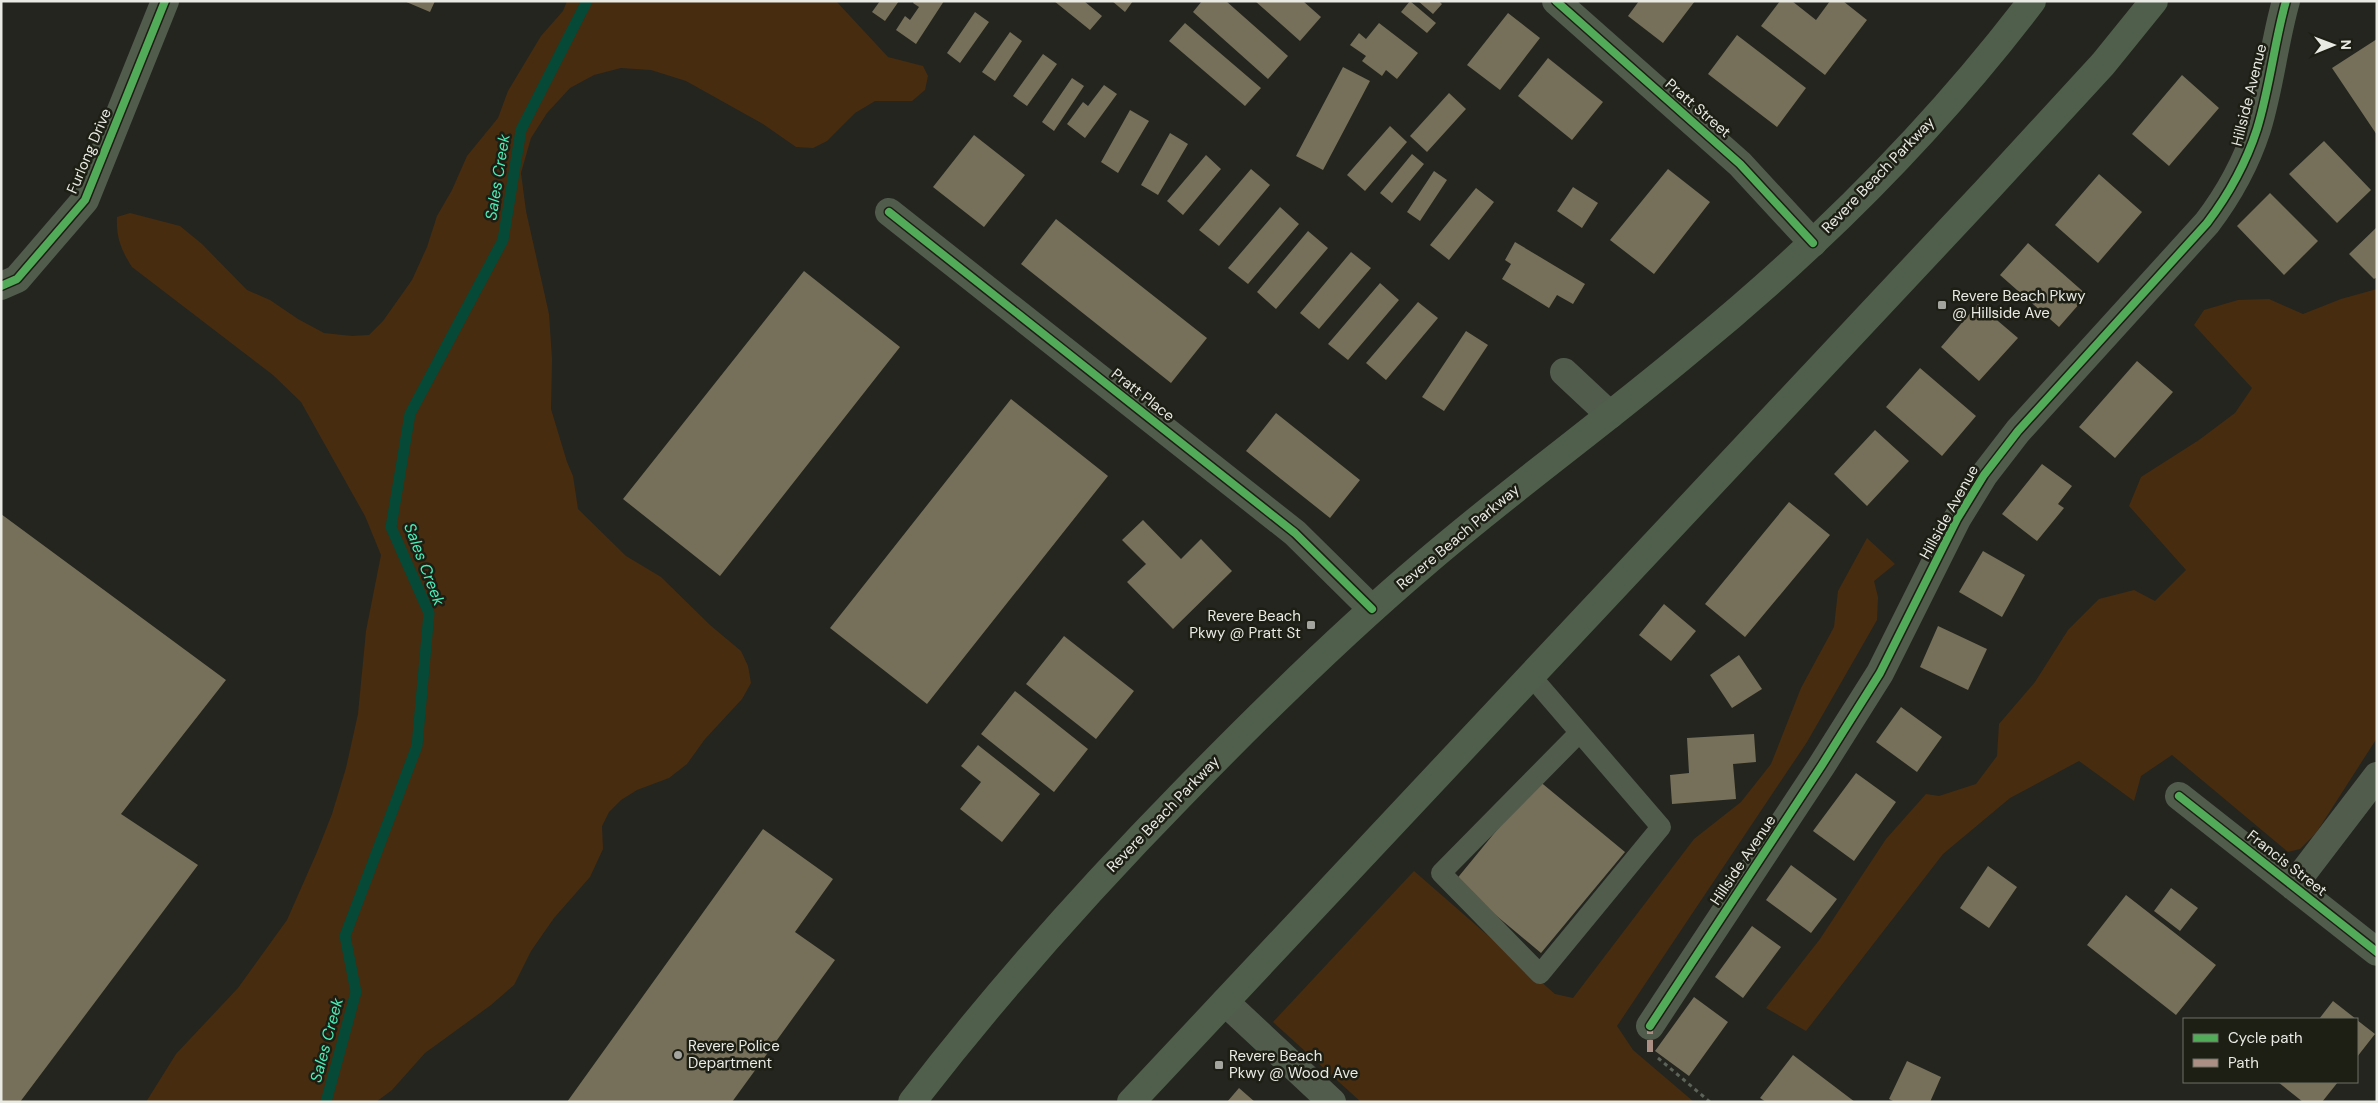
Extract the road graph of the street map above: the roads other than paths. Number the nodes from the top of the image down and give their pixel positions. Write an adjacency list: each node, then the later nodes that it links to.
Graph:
1 (165, 1): 8 (street, Furlong Drive)
2 (1556, 1): 7 (street, Pratt Street)
3 (2032, 1): 7 (main road, Revere Beach Parkway)
4 (2154, 1): 12 (main road)
5 (2286, 1): 19 (street, Hillside Avenue)
6 (889, 212): 11 (street, Pratt Place)
7 (1812, 243): 10 (main road, Revere Beach Parkway)
8 (1, 286)
9 (1564, 372): 10 (street)
10 (1610, 415): 11 (main road, Revere Beach Parkway)
11 (1372, 609): 20 (main road, Revere Beach Parkway)
12 (1531, 676): 13 (lane); 18 (main road)
13 (1579, 733): 13 (lane)
14 (2377, 776): 16 (street)
15 (2179, 796): 16 (street, Francis Street)
16 (2293, 886): 17 (street, Francis Street)
17 (2377, 952)
18 (1225, 1002): 21 (main road); 22 (street)
19 (1650, 1026)
20 (914, 1100)
21 (1131, 1102)
22 (1332, 1102)

